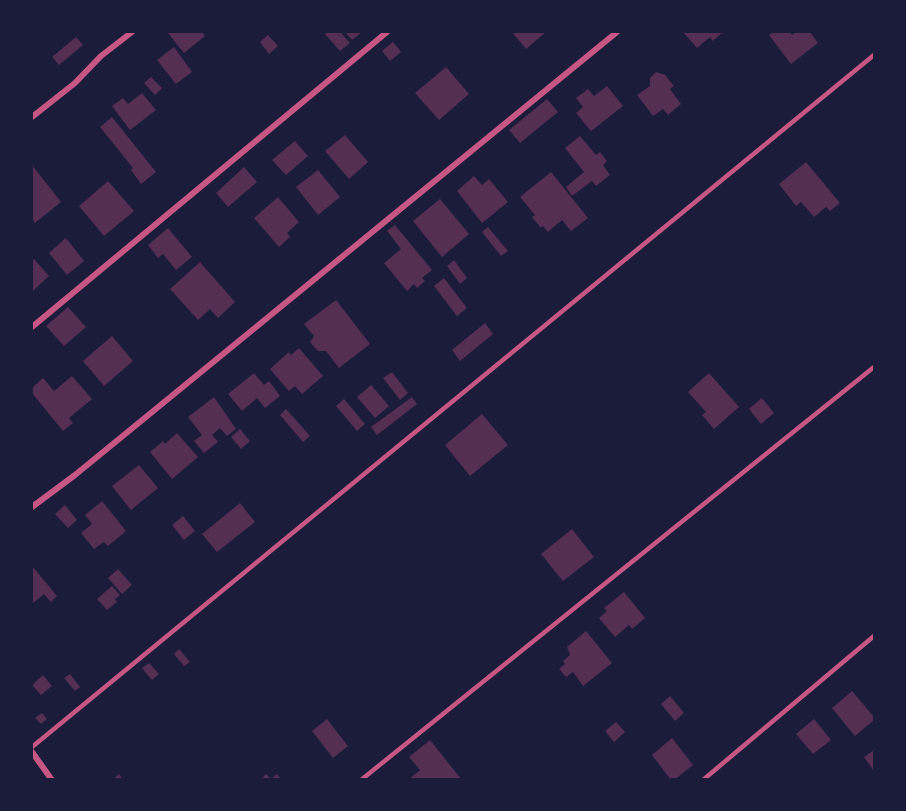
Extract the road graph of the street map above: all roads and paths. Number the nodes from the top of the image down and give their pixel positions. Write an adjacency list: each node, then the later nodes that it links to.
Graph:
1 (132, 32): 5 (street)
2 (387, 32): 6 (street)
3 (617, 32): 8 (street)
4 (874, 55): 10 (lane)
5 (32, 117)
6 (32, 327)
7 (874, 367): 13 (lane)
8 (32, 507)
9 (874, 636): 14 (lane)
10 (32, 747)
11 (32, 753): 12 (street)
12 (52, 780)
13 (361, 780)
14 (703, 780)

